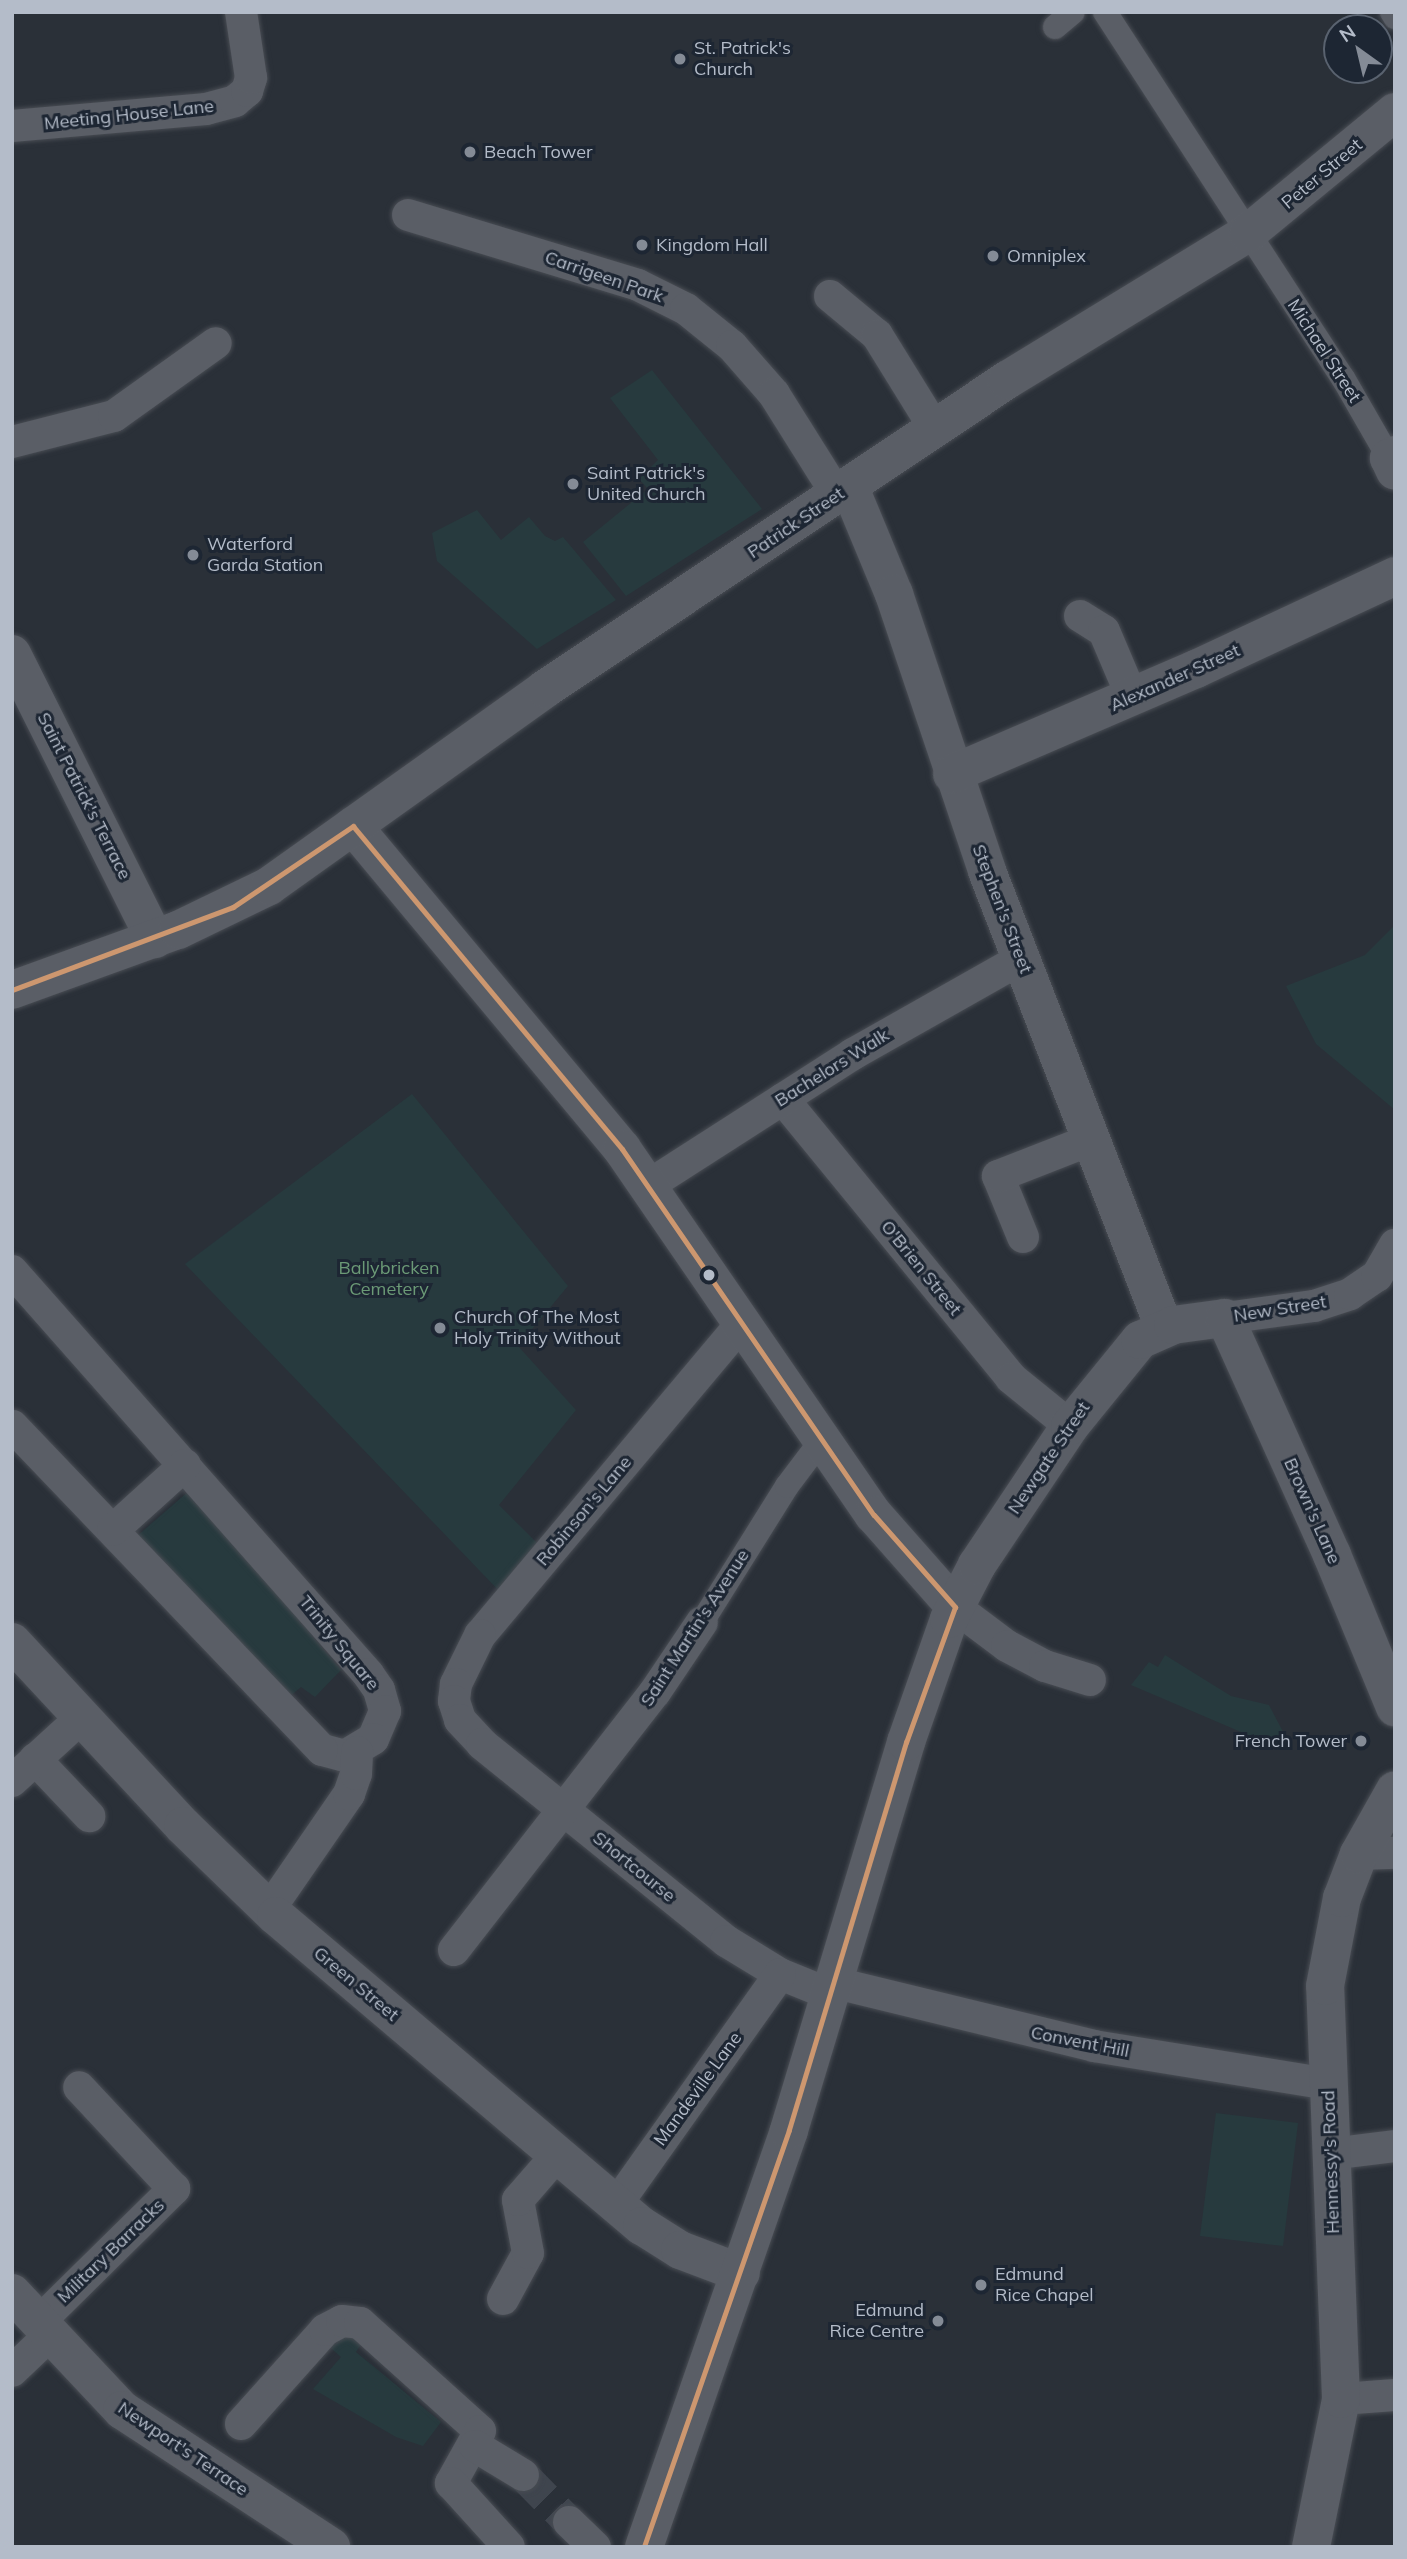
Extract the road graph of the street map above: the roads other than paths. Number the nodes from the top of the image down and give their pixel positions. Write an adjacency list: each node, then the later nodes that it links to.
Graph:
1 (241, 12): 6 (street, Meeting House Lane)
2 (1105, 12): 8 (street, Michael Street)
3 (1392, 12): 4 (street)
4 (1395, 17)
5 (1395, 112): 8 (street, Peter Street)
6 (12, 126)
7 (408, 215): 14 (street, Carrigeen Park)
8 (1248, 233): 11 (street, Patrick Street); 13 (street, Michael Street)
9 (830, 296): 11 (street)
10 (216, 344): 12 (street)
11 (936, 429): 14 (street, Patrick Street)
12 (12, 442)
13 (1393, 461)
14 (844, 492): 19 (street, Stephen's Street); 20 (street, Patrick Street)
15 (1395, 576): 18 (street, Alexander Street)
16 (1080, 616): 18 (street)
17 (12, 654): 21 (street, Saint Patrick's Terrace)
18 (1132, 697): 19 (street, Alexander Street)
19 (952, 774): 22 (street, Stephen's Street)
20 (353, 826): 21 (street, Patrick Street); 26 (street)
21 (155, 939): 23 (street, Patrick Street)
22 (1021, 959): 24 (street, Bachelors Walk); 25 (street, Stephen's Street)
23 (12, 990)
24 (783, 1099): 26 (street, Bachelors Walk); 35 (street, O'Brien Street)
25 (1093, 1139): 27 (street); 33 (street, Stephen's Street)
26 (649, 1185): 32 (street)
27 (1023, 1237)
28 (1395, 1245): 30 (street, New Street)
29 (12, 1271): 37 (street, Trinity Square)
30 (1383, 1288): 31 (street, New Street)
31 (1225, 1318): 33 (street); 43 (street, Brown's Lane)
32 (742, 1323): 36 (street); 44 (street, Robinson's Lane)
33 (1164, 1328): 35 (street, Newgate Street)
34 (12, 1426): 38 (street)
35 (1070, 1426): 39 (street, Newgate Street)
36 (821, 1441): 39 (street); 40 (street, Saint Martin's Avenue)
37 (186, 1465): 38 (street); 46 (street, Trinity Square)
38 (113, 1530): 46 (street)
39 (955, 1607): 42 (street); 56 (street, Newgate Street)
40 (702, 1622): 50 (street, Saint Martin's Avenue)
41 (12, 1642): 45 (street, Green Street)
42 (1090, 1680)
43 (1395, 1707)
44 (456, 1712): 50 (street, Shortcourse)
45 (81, 1718): 47 (street); 53 (street, Green Street)
46 (356, 1752): 53 (street)
47 (35, 1759): 48 (street); 51 (street)
48 (12, 1781)
49 (1395, 1790): 52 (street, Hennessy's Road)
50 (564, 1811): 54 (street, Saint Martin's Avenue); 55 (street, Shortcourse)
51 (89, 1816)
52 (1377, 1853): 57 (street, Hennessy's Road)
53 (269, 1910): 61 (street, Green Street)
54 (454, 1950)
55 (780, 1974): 56 (street, Shortcourse); 62 (street, Mandeville Lane)
56 (834, 1989): 57 (street, Convent Hill); 63 (street, Newgate Street)
57 (1328, 2084): 60 (street, Hennessy's Road)
58 (79, 2087): 66 (street, Military Barracks)
59 (1395, 2146): 60 (street)
60 (1331, 2154): 69 (street, Hennessy's Road)
61 (557, 2155): 62 (street, Green Street); 65 (street)
62 (616, 2204): 63 (street, Green Street)
63 (741, 2273): 77 (street, Newgate Street)
64 (12, 2293): 66 (street, Newport's Terrace)
65 (503, 2299)
66 (44, 2328): 67 (street); 74 (street, Newport's Terrace)
67 (12, 2371)
68 (1395, 2395): 69 (street)
69 (1341, 2399): 78 (street, Hennessy's Road)
70 (241, 2424): 71 (street)
71 (475, 2446): 72 (street); 75 (street)
72 (523, 2474)
73 (569, 2522): 76 (street)
74 (331, 2547)
75 (509, 2547)
76 (595, 2547)
77 (644, 2547)
78 (1311, 2547)

